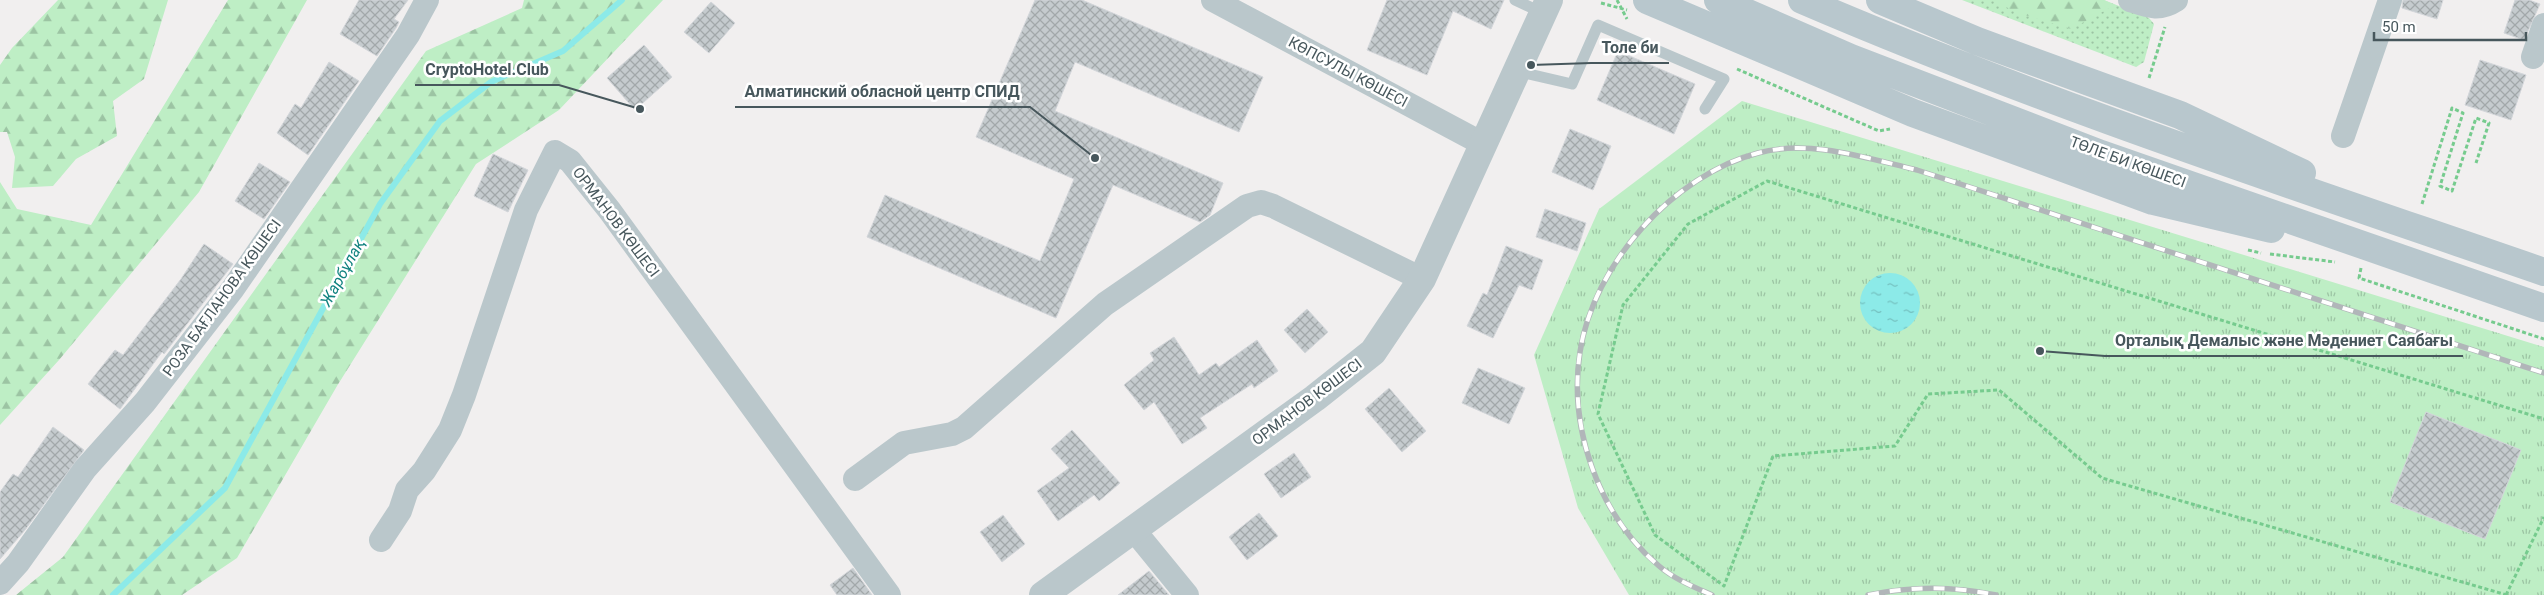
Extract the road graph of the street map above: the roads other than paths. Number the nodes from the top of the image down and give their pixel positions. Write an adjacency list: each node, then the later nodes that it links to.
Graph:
1 (427, 0): 26 (street, РОЗА БАҒЛАНОВА КӨШЕСІ)
2 (1213, 0): 17 (street, КӨПСУЛЫ КӨШЕСІ)
3 (1515, 0): 11 (lane)
4 (1647, 0): 19 (main road)
5 (1718, 0): 19 (main road, ТӨЛЕ БИ КӨШЕСІ)
6 (1802, 0): 18 (main road)
7 (1880, 0): 18 (main road)
8 (2130, 0): 10 (street)
9 (2390, 0): 16 (street)
10 (2174, 1)
11 (1546, 6): 14 (street, ОРМАНОВ КӨШЕСІ)
12 (2544, 24): 13 (street)
13 (2533, 57)
14 (1516, 71): 15 (lane); 17 (street, ОРМАНОВ КӨШЕСІ)
15 (1705, 109)
16 (2343, 136)
17 (1483, 144): 21 (street, ОРМАНОВ КӨШЕСІ)
18 (2381, 216): 20 (main road)
19 (2372, 248): 22 (main road, ТӨЛЕ БИ КӨШЕСІ)
20 (2544, 272)
21 (1422, 279): 23 (street); 24 (street, ОРМАНОВ КӨШЕСІ)
22 (2544, 308)
23 (855, 478)
24 (1133, 530): 28 (street, ОРМАНОВ КӨШЕСІ); 29 (street)
25 (381, 540): 27 (street, ОРМАНОВ КӨШЕСІ)
26 (0, 583)
27 (889, 595)
28 (1043, 595)
29 (1186, 595)

